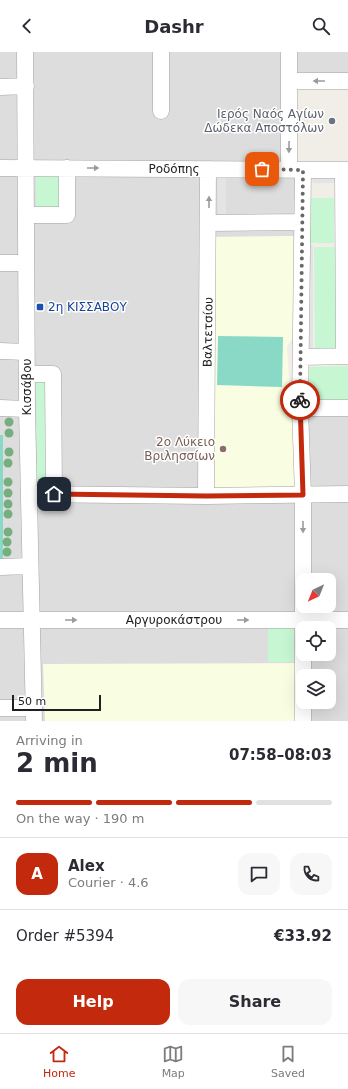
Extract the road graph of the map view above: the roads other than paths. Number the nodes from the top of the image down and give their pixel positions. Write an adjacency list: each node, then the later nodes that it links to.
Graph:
1 (25, 52): 6 (street, Κισσάβου)
2 (161, 52): 8 (street)
3 (289, 52): 4 (street)
4 (290, 81): 5 (street, one-way to 4); 13 (street, one-way to 13)
5 (348, 81)
6 (26, 86): 7 (street); 10 (street, Κισσάβου)
7 (0, 87)
8 (161, 111)
9 (0, 168): 10 (street, Ροδόπης)
10 (26, 168): 11 (street, Ροδόπης); 15 (street, Κισσάβου)
11 (66, 168): 12 (street, Ροδόπης, one-way to 12); 15 (street)
12 (208, 169): 13 (street, Ροδόπης); 17 (street, Βαλτετσίου, one-way to 12)
13 (296, 169): 14 (street, Ροδόπης); 16 (street)
14 (345, 170): 22 (street)
15 (26, 215): 19 (street, Κισσάβου)
16 (302, 222): 17 (street); 23 (street)
17 (209, 229): 33 (street, Βαλτετσίου)
18 (0, 263): 19 (street)
19 (26, 263): 21 (street, Κισσάβου)
20 (0, 351): 21 (street)
21 (26, 352): 24 (street, Κισσάβου)
22 (346, 356): 23 (street)
23 (301, 357): 26 (street)
24 (27, 374): 28 (street, Κισσάβου); 30 (street)
25 (0, 408): 28 (street)
26 (300, 408): 27 (street); 32 (street)
27 (348, 408)
28 (27, 409): 29 (street, Κισσάβου)
29 (29, 494): 30 (street); 35 (street, Κισσάβου)
30 (54, 494): 33 (street)
31 (348, 494): 32 (street)
32 (303, 495): 33 (street); 38 (street, one-way to 38)
33 (206, 496)
34 (0, 566): 35 (street)
35 (30, 566): 37 (street, Κισσάβου)
36 (0, 620): 37 (street, Αργυροκάστρου)
37 (32, 620): 38 (street, Αργυροκάστρου, one-way to 38); 41 (street, Κισσάβου)
38 (303, 620): 39 (street, Αργυροκάστρου); 42 (street)
39 (348, 620)
40 (0, 708): 41 (street)
41 (34, 715)
42 (302, 721)

